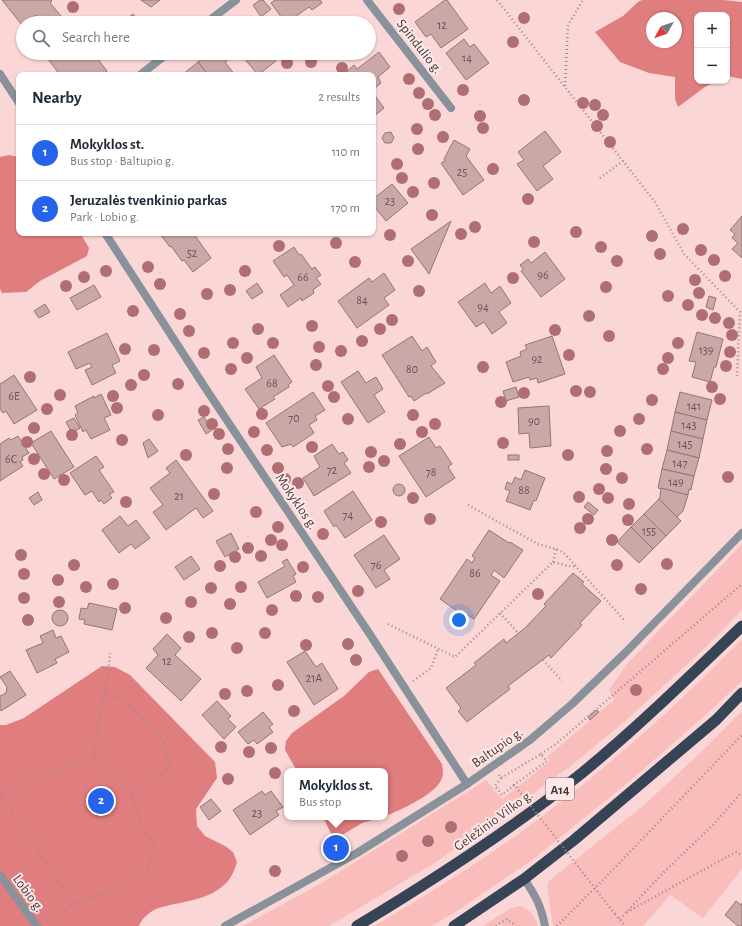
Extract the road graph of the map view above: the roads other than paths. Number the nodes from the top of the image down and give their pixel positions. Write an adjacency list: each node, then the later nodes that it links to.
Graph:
1 (236, 0): 3 (street)
2 (367, 0): 8 (street, Spindulio g.)
3 (215, 16)
4 (159, 60): 5 (street)
5 (144, 72)
6 (0, 74): 7 (street)
7 (16, 98)
8 (451, 108)
9 (107, 236): 13 (street, Mokyklos g.)
10 (742, 533): 13 (street, Baltupio g.)
11 (742, 626): 18 (highway, Geležinio Vilko g. / A14)
12 (742, 694): 15 (highway)
13 (467, 784): 17 (street, Baltupio g.)
14 (0, 875): 16 (street, Lobio g.)
15 (524, 879): 19 (highway); 20 (street)
16 (37, 926)
17 (225, 926)
18 (358, 926)
19 (454, 926)
20 (545, 926)

